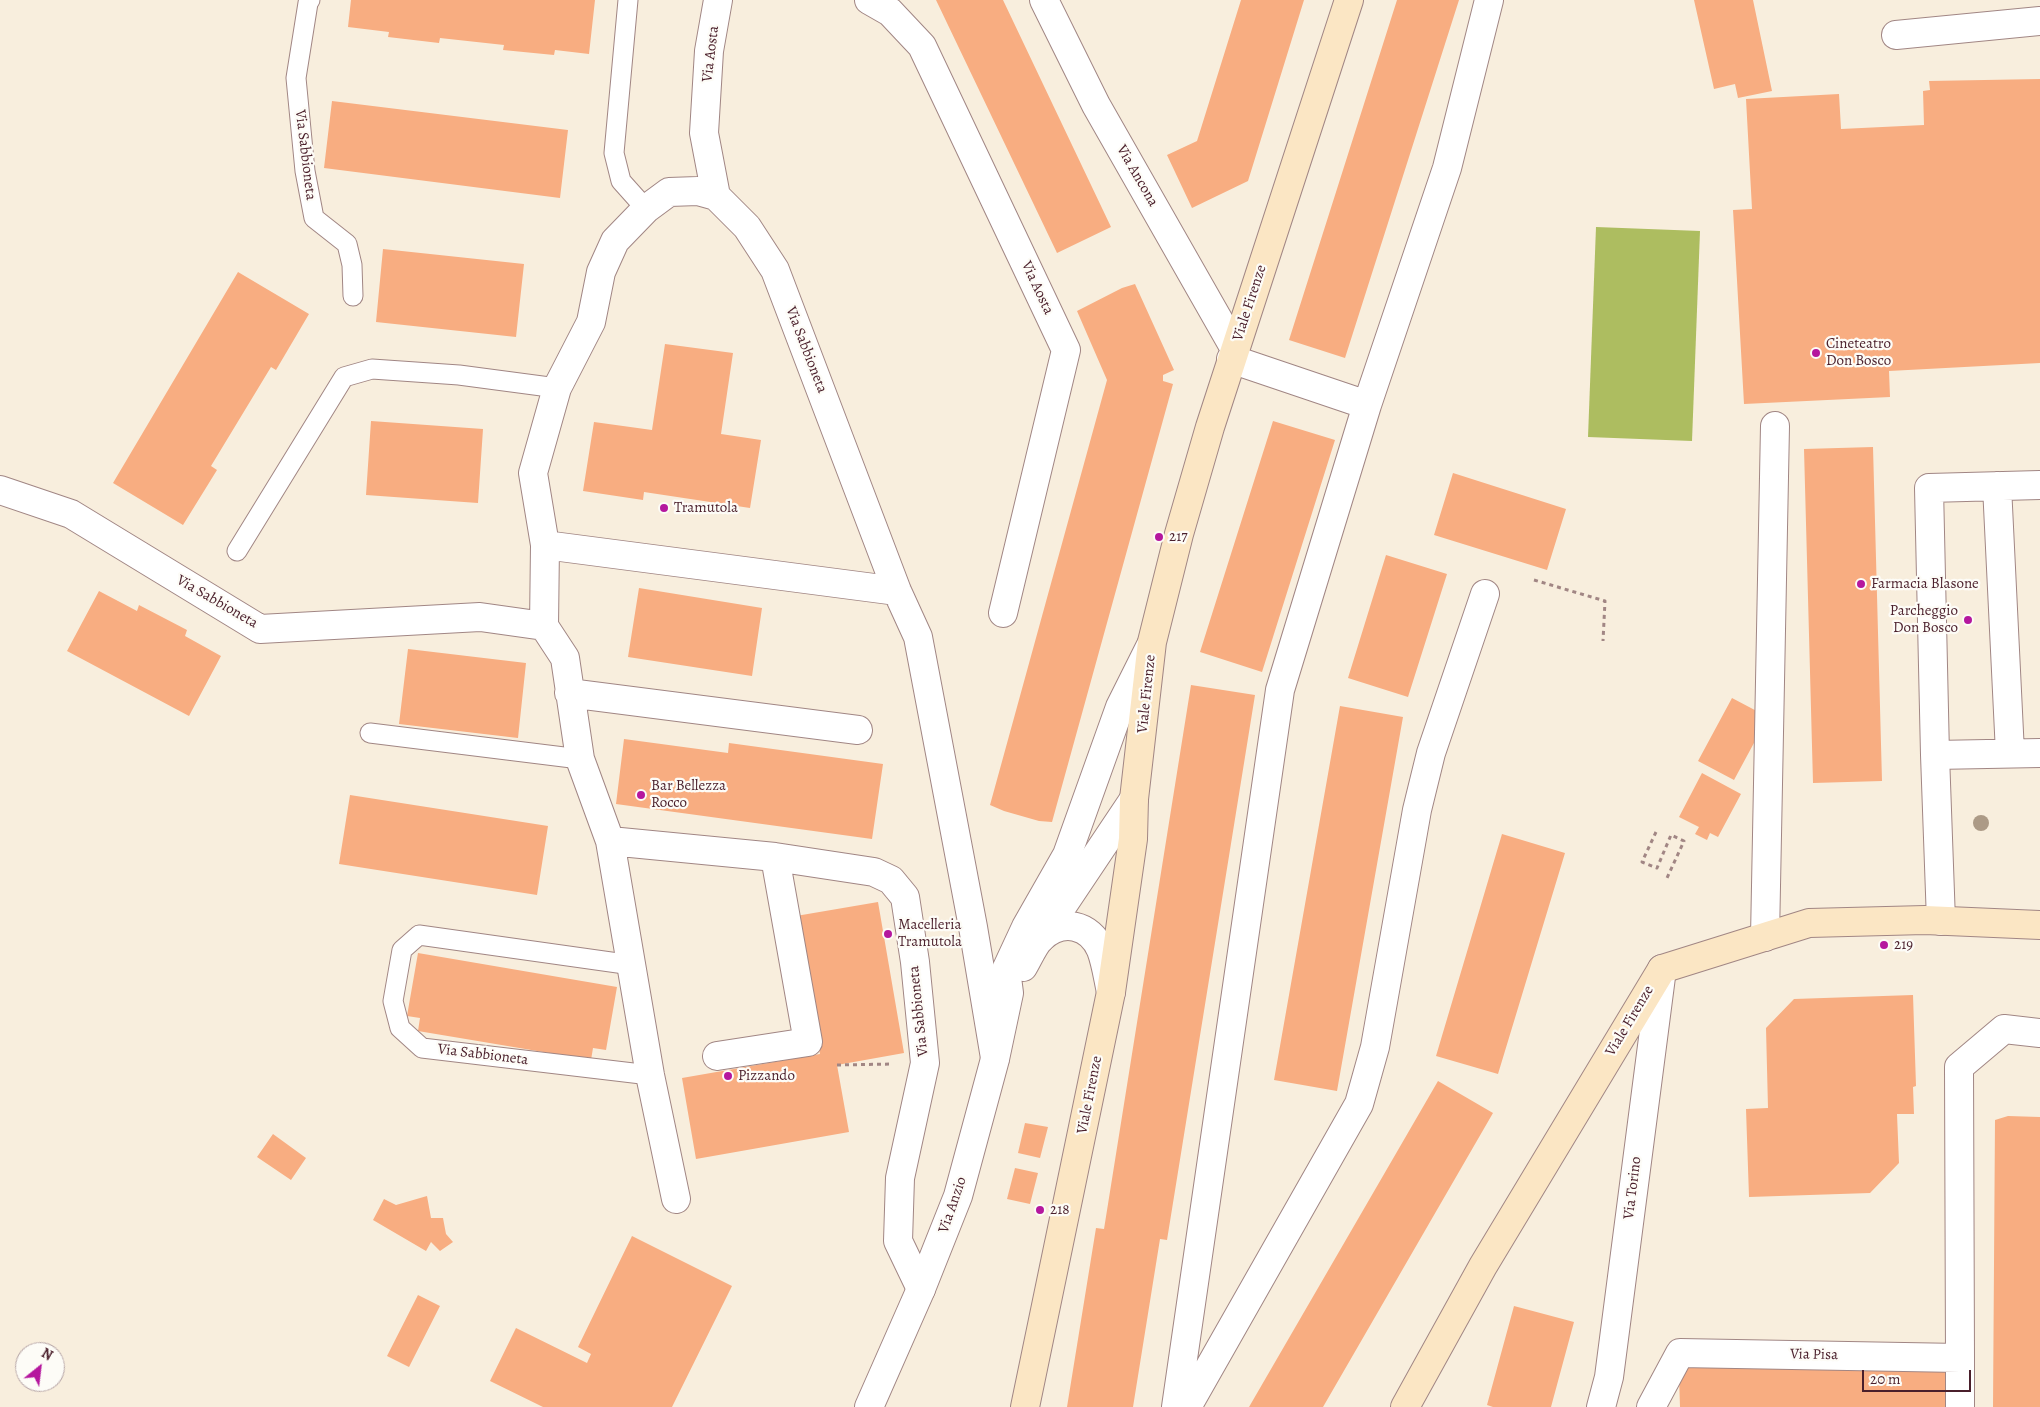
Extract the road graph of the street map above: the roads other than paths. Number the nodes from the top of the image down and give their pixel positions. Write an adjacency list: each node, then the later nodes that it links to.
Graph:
1 (310, 0): 12 (lane, Via Sabbioneta)
2 (628, 0): 11 (lane)
3 (718, 0): 10 (street, Via Aosta)
4 (869, 0): 24 (street, Via Aosta)
5 (1044, 0): 13 (street, Via Ancona)
6 (1349, 0): 13 (main road, Viale Firenze)
7 (1489, 0): 15 (street)
8 (2040, 21): 9 (street)
9 (1896, 35)
10 (716, 196): 11 (street); 22 (street, Via Sabbioneta)
11 (646, 209): 14 (street)
12 (353, 296)
13 (1233, 354): 15 (street); 26 (main road, Viale Firenze)
14 (557, 388): 20 (street); 21 (lane)
15 (1367, 405): 54 (street)
16 (1774, 426): 39 (street)
17 (2040, 485): 18 (street)
18 (1997, 486): 31 (street); 32 (street)
19 (0, 490): 25 (street, Via Sabbioneta)
20 (545, 545): 22 (street); 25 (street)
21 (237, 551)
22 (897, 590): 47 (street, Via Sabbioneta)
23 (1485, 594): 55 (street)
24 (1003, 613)
25 (544, 626): 27 (street)
26 (1152, 642): 34 (main road, Viale Firenze); 43 (street)
27 (569, 693): 28 (street); 33 (street)
28 (858, 730)
29 (370, 733): 33 (lane)
30 (2040, 753): 31 (street)
31 (2010, 754): 32 (street)
32 (1935, 755): 37 (street)
33 (580, 759): 35 (street)
34 (1134, 799): 40 (street); 44 (main road, Viale Firenze)
35 (610, 841): 36 (street, Via Sabbioneta); 41 (street)
36 (775, 857): 46 (street); 50 (street, Via Sabbioneta)
37 (1940, 921): 38 (main road, Viale Firenze); 39 (main road, Viale Firenze)
38 (2040, 925)
39 (1765, 937): 42 (main road, Viale Firenze)
40 (1041, 938): 43 (street); 44 (street)
41 (632, 965): 48 (street); 48 (lane, Via Sabbioneta)
42 (1662, 969): 56 (main road, Viale Firenze); 57 (street, Via Torino)
43 (1009, 992): 47 (street, Via Anzio)
44 (1111, 992): 53 (main road, Viale Firenze)
45 (2040, 1033): 51 (street)
46 (717, 1056)
47 (996, 1059): 50 (street, Via Anzio)
48 (650, 1074): 49 (street)
49 (676, 1199)
50 (922, 1289): 52 (street, Via Anzio)
51 (1960, 1358): 58 (street, Via Pisa); 59 (street)
52 (869, 1407)
53 (1026, 1407)
54 (1176, 1407)
55 (1187, 1407)
56 (1405, 1407)
57 (1600, 1407)
58 (1651, 1407)
59 (1960, 1407)

